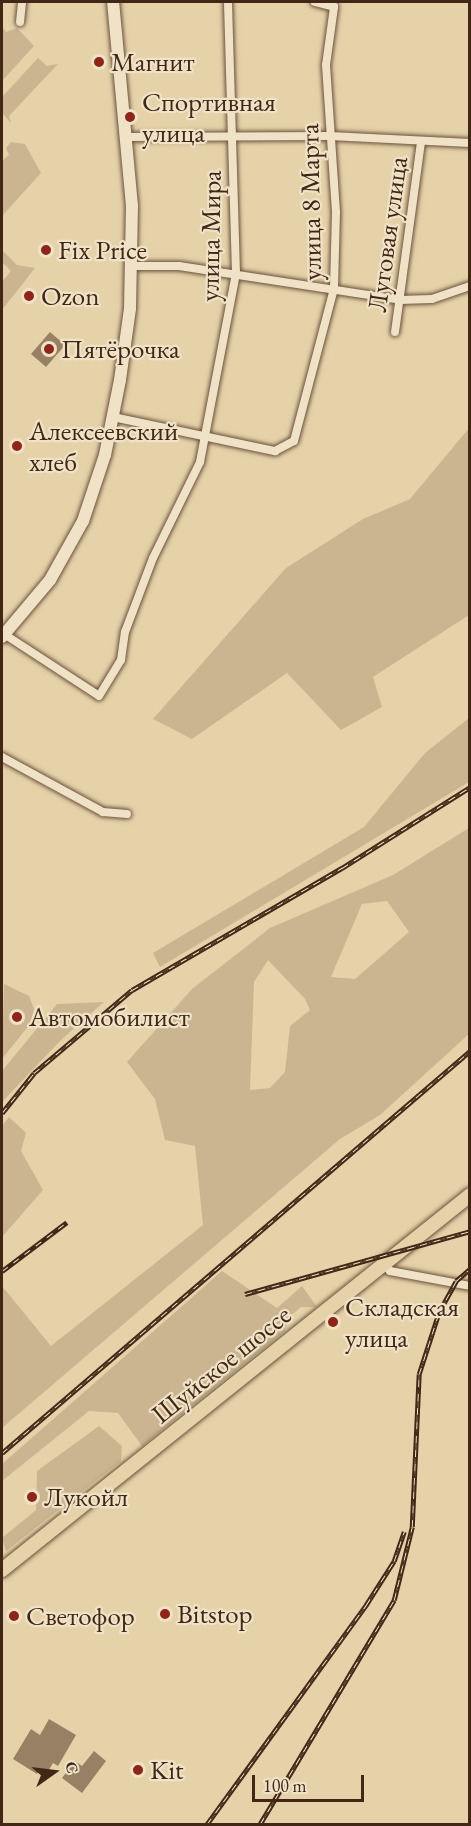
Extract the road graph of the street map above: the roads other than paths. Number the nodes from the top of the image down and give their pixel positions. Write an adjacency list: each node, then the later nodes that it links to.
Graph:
1 (22, 2): 5 (street)
2 (113, 2): 8 (main road)
3 (228, 2): 6 (street, улица Мира)
4 (315, 2): 7 (street, улица 8 Марта)
5 (20, 22)
6 (232, 135): 7 (street); 8 (street); 12 (street, улица Мира)
7 (330, 136): 9 (street); 14 (street, улица 8 Марта)
8 (126, 137): 11 (main road)
9 (421, 142): 10 (street); 15 (street, Луговая улица)
10 (470, 143)
11 (132, 266): 12 (street); 17 (main road)
12 (236, 273): 14 (street); 18 (street, улица Мира)
13 (470, 286): 15 (street)
14 (334, 288): 15 (street); 18 (street, улица 8 Марта)
15 (400, 300): 16 (street, Луговая улица)
16 (395, 332)
17 (113, 417): 18 (street); 19 (main road)
18 (205, 437): 19 (street, улица Мира)
19 (3, 635)
20 (2, 757): 21 (street)
21 (126, 813)
22 (470, 1195): 23 (main road, Шуйское шоссе)
23 (384, 1264): 24 (street); 25 (main road, Шуйское шоссе)
24 (470, 1286)
25 (2, 1570)

